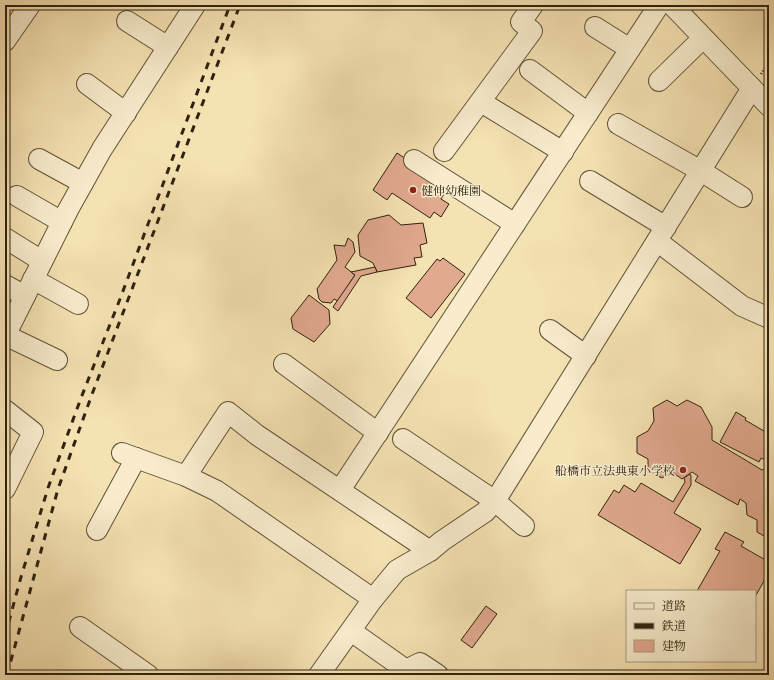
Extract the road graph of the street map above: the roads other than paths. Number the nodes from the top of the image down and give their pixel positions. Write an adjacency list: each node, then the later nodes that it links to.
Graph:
1 (30, 5): 9 (street)
2 (533, 5): 16 (street)
3 (659, 5): 11 (street)
4 (672, 5): 8 (street)
5 (192, 6): 10 (street)
6 (127, 21): 10 (street)
7 (595, 27): 11 (street)
8 (704, 38): 13 (street); 15 (street)
9 (5, 41)
10 (168, 48): 18 (street)
11 (630, 49): 19 (street)
12 (530, 70): 19 (street)
13 (659, 81)
14 (87, 84): 18 (street)
15 (752, 88): 17 (street); 25 (street)
16 (481, 102): 21 (street); 22 (street)
17 (769, 106)
18 (126, 113): 27 (street)
19 (588, 113): 22 (street)
20 (618, 124): 25 (street)
21 (444, 151)
22 (563, 152): 31 (street)
23 (39, 159): 27 (street)
24 (414, 160): 31 (street)
25 (701, 171): 29 (street); 32 (street)
26 (590, 181): 32 (street)
27 (83, 183): 30 (street)
28 (17, 196): 30 (street)
29 (742, 197)
30 (62, 222): 34 (street)
31 (515, 224): 45 (street)
32 (661, 234): 38 (street); 41 (street)
33 (5, 238): 34 (street)
34 (42, 261): 36 (street)
35 (5, 285): 36 (street)
36 (29, 288): 37 (street); 40 (street)
37 (78, 304)
38 (769, 318)
39 (550, 330): 41 (street)
40 (5, 335): 42 (street)
41 (586, 356): 50 (street)
42 (58, 360)
43 (284, 364): 45 (street)
44 (5, 410): 48 (street)
45 (378, 433): 49 (street)
46 (402, 439): 50 (street)
47 (186, 476): 49 (street); 52 (street); 54 (street)
48 (5, 489)
49 (340, 490): 53 (street)
50 (495, 501): 51 (street); 53 (street)
51 (524, 526)
52 (97, 530)
53 (430, 551): 54 (street)
54 (373, 599): 56 (street)
55 (80, 627): 58 (street)
56 (351, 631): 57 (street); 59 (street)
57 (323, 674)
58 (148, 675)
59 (438, 675)

